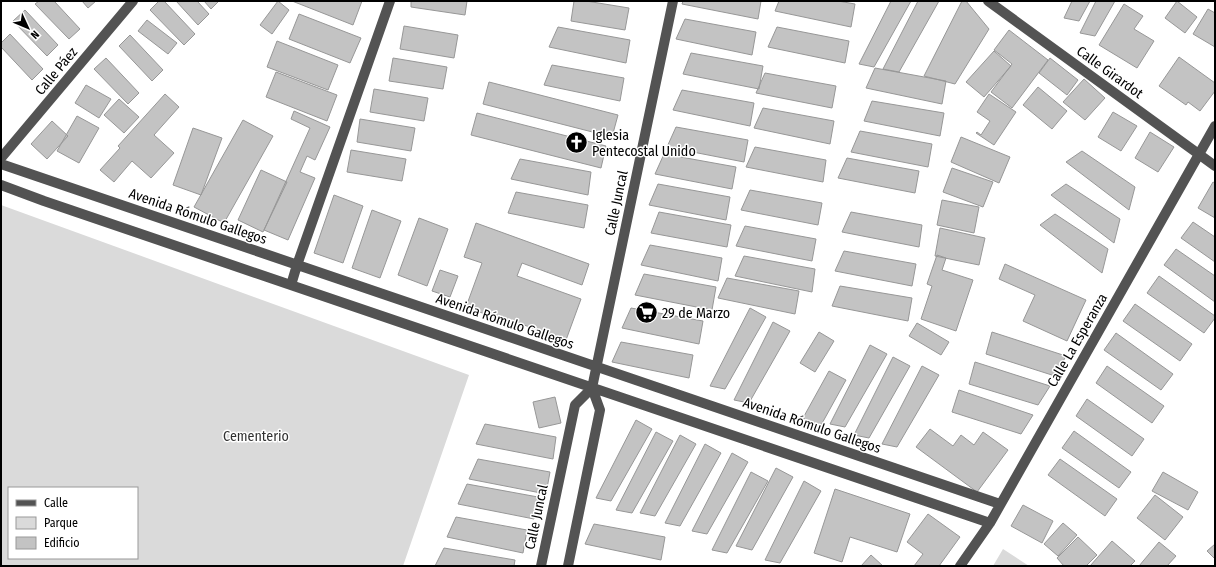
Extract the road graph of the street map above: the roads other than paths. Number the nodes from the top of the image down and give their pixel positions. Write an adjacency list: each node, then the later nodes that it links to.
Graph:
1 (133, 1): 7 (street, Calle Páez)
2 (390, 1): 11 (street)
3 (673, 1): 13 (street, Calle Juncal)
4 (988, 1): 6 (street, Calle Girardot)
5 (1215, 126): 6 (street, Calle La Esperanza)
6 (1199, 154): 9 (street, Calle Girardot); 15 (street, Calle La Esperanza)
7 (1, 158)
8 (1, 164): 11 (street, Avenida Rómulo Gallegos)
9 (1215, 166)
10 (1, 185): 12 (street)
11 (297, 265): 12 (street); 13 (street, Avenida Rómulo Gallegos)
12 (291, 285): 14 (street)
13 (597, 367): 14 (street, Calle Juncal); 15 (street, Avenida Rómulo Gallegos)
14 (592, 388): 16 (street); 17 (street, Calle Juncal); 18 (street)
15 (1000, 504): 16 (street, Calle La Esperanza)
16 (990, 522): 19 (street, Calle La Esperanza)
17 (541, 566)
18 (568, 566)
19 (960, 566)

